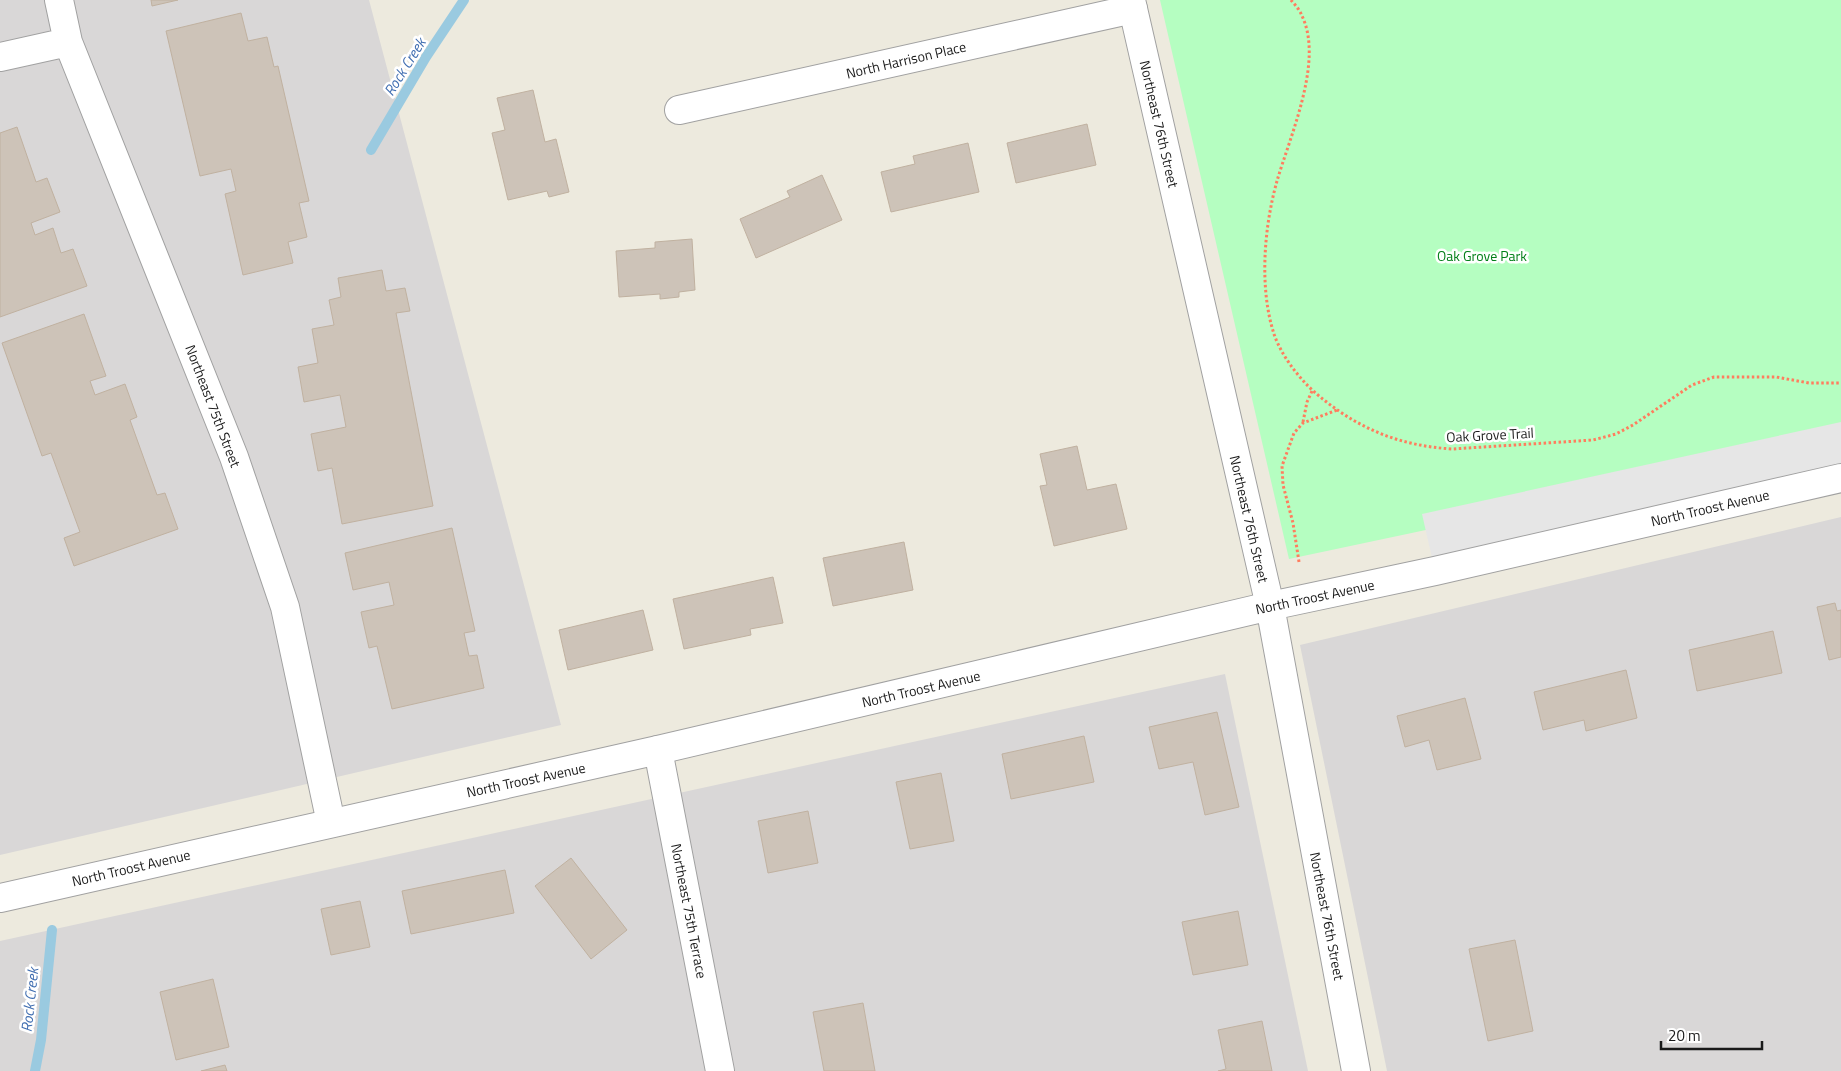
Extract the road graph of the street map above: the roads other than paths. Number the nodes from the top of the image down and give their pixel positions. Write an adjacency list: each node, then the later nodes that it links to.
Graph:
1 (59, 0): 3 (street, Northeast 75th Street)
2 (1132, 4): 5 (street, North Harrison Place); 7 (street, Northeast 76th Street)
3 (68, 42): 4 (street); 9 (street, Northeast 75th Street)
4 (0, 57)
5 (679, 110)
6 (1841, 478): 7 (street, North Troost Avenue)
7 (1270, 606): 8 (street, North Troost Avenue); 12 (street, Northeast 76th Street)
8 (658, 750): 9 (street, North Troost Avenue); 11 (street, Northeast 75th Terrace)
9 (330, 823): 10 (street, North Troost Avenue)
10 (0, 898)
11 (720, 1071)
12 (1356, 1071)

